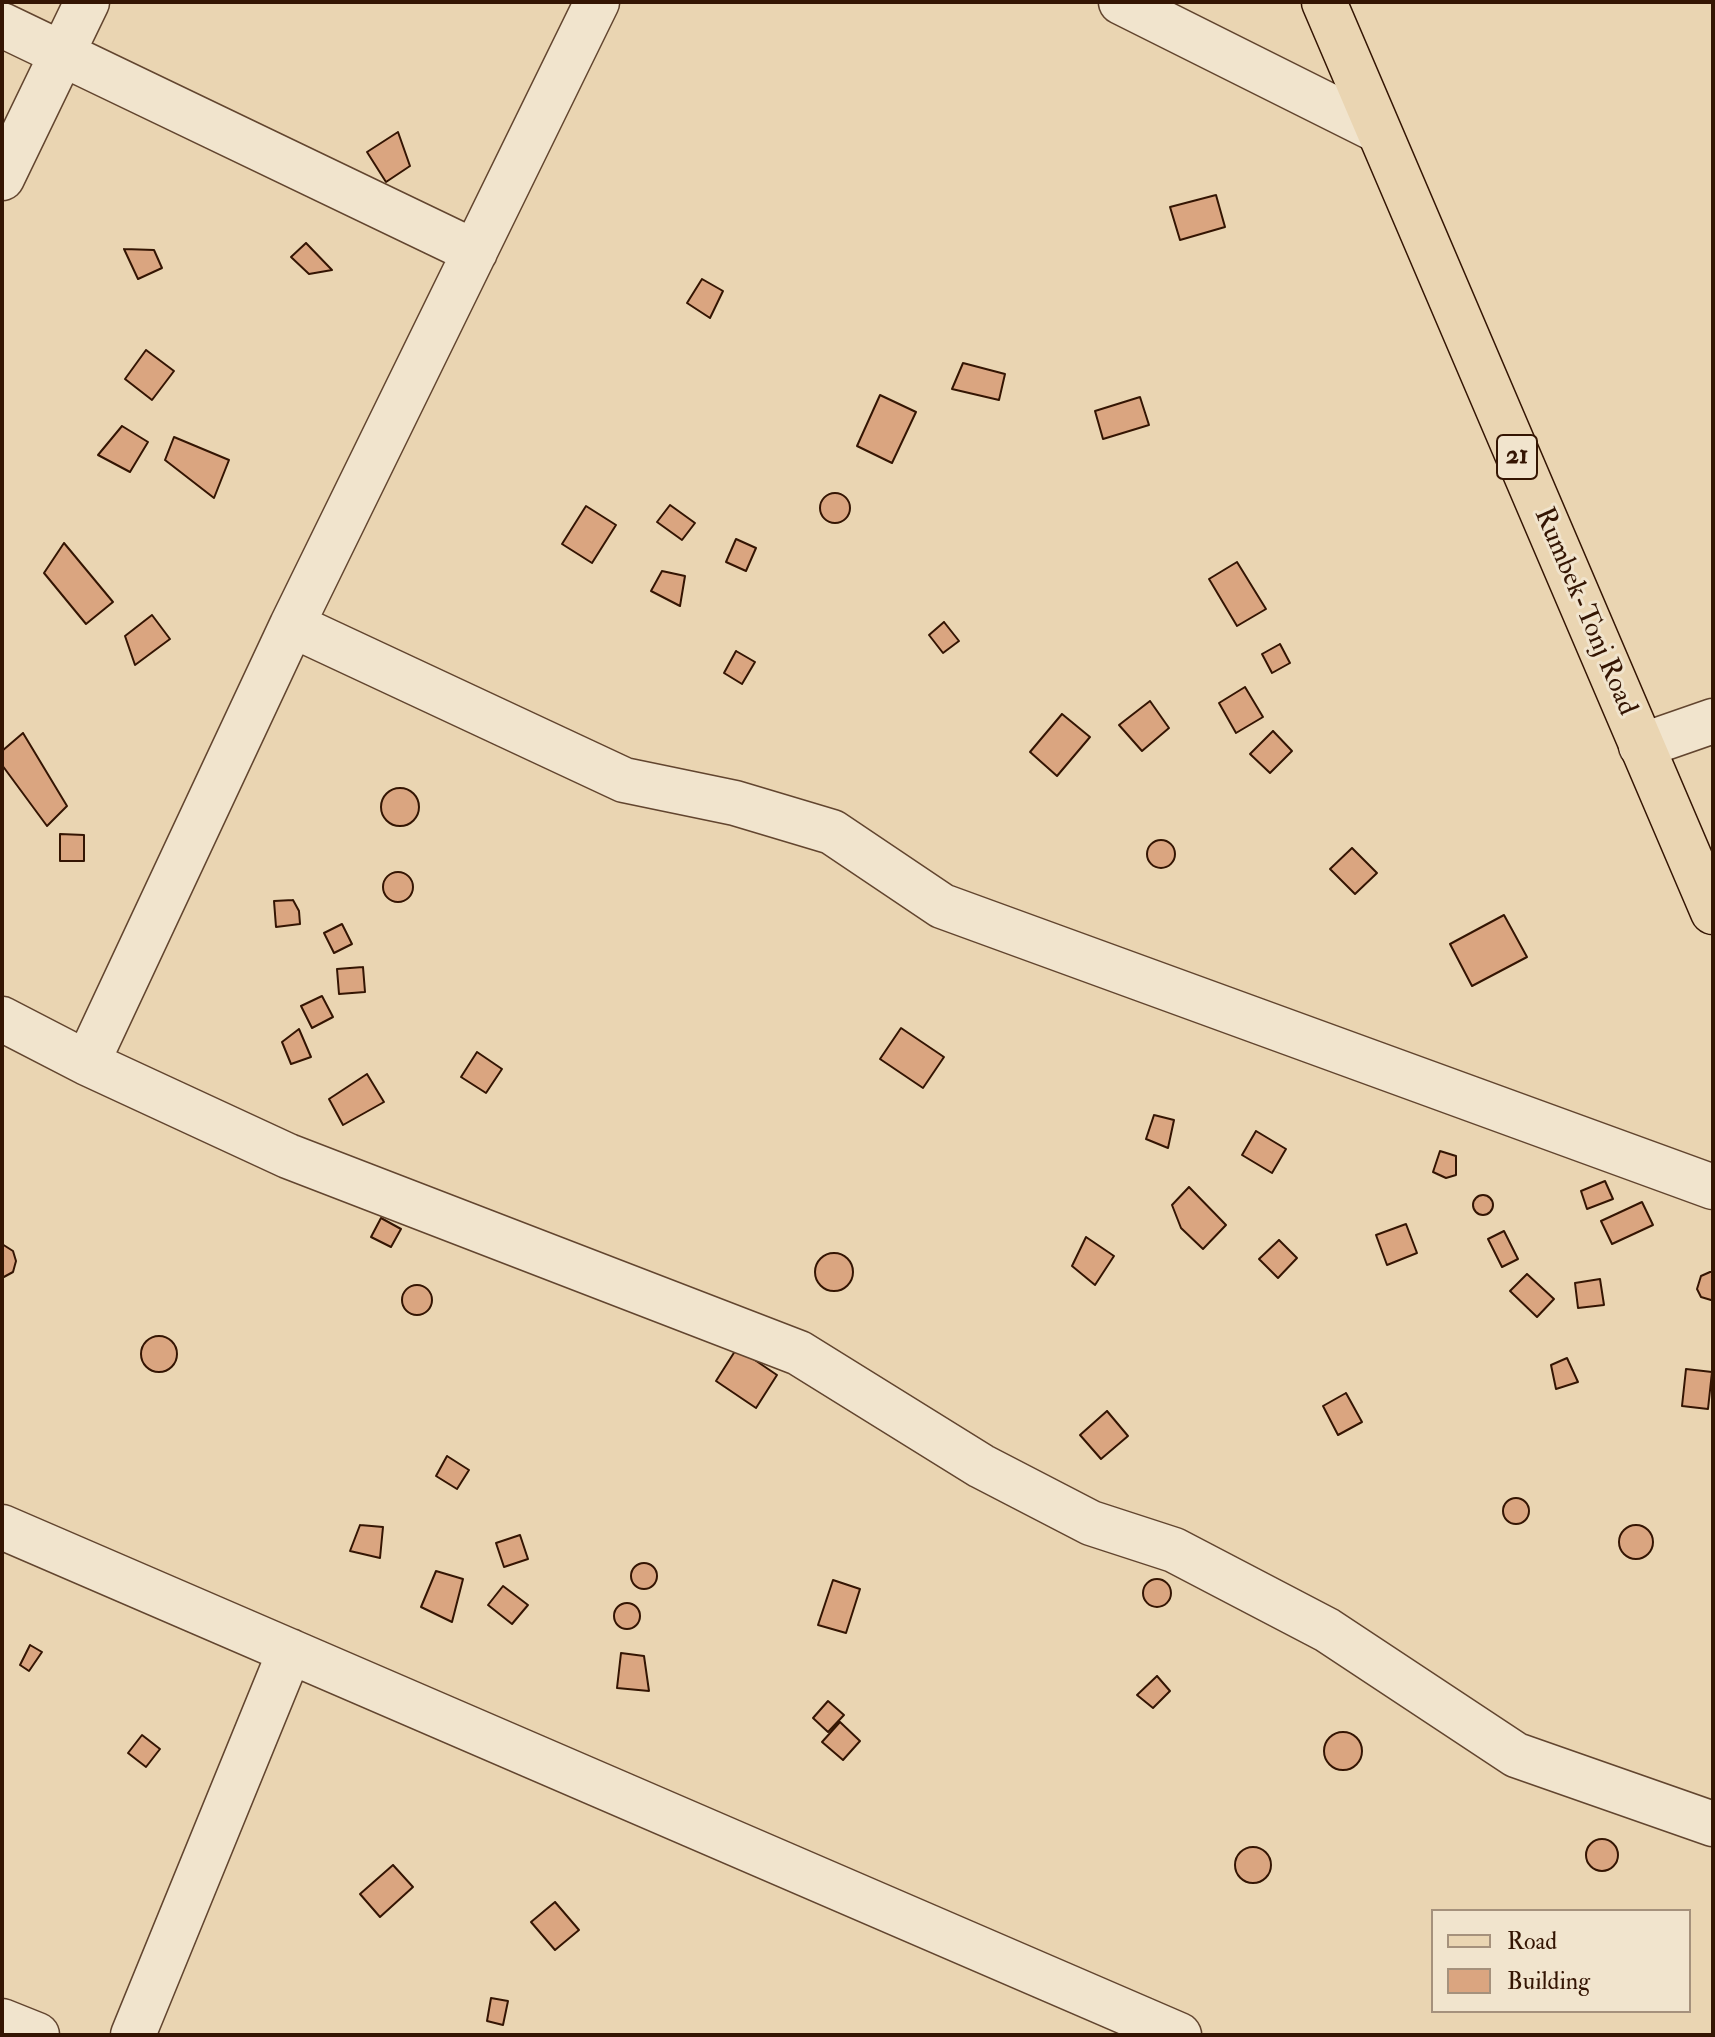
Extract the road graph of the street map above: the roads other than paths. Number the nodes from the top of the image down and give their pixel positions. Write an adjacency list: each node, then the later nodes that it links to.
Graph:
1 (87, 2): 6 (street)
2 (597, 2): 9 (street)
3 (1121, 2): 7 (street)
4 (1324, 2): 7 (main road, Rumbek-Tonj Road / 21)
5 (2, 25): 6 (street)
6 (62, 55): 8 (street); 9 (street)
7 (1377, 130): 12 (main road, Rumbek-Tonj Road / 21)
8 (2, 178)
9 (475, 252): 10 (street)
10 (292, 625): 15 (street); 16 (street)
11 (1713, 721): 12 (street)
12 (1641, 746): 13 (main road, Rumbek-Tonj Road / 21)
13 (1713, 912)
14 (2, 1019): 15 (street)
15 (87, 1063): 19 (street)
16 (1713, 1187)
17 (2, 1527): 18 (street)
18 (290, 1651): 22 (street); 23 (street)
19 (1713, 1824)
20 (2, 2021): 21 (street)
21 (37, 2035)
22 (133, 2035)
23 (1179, 2035)

